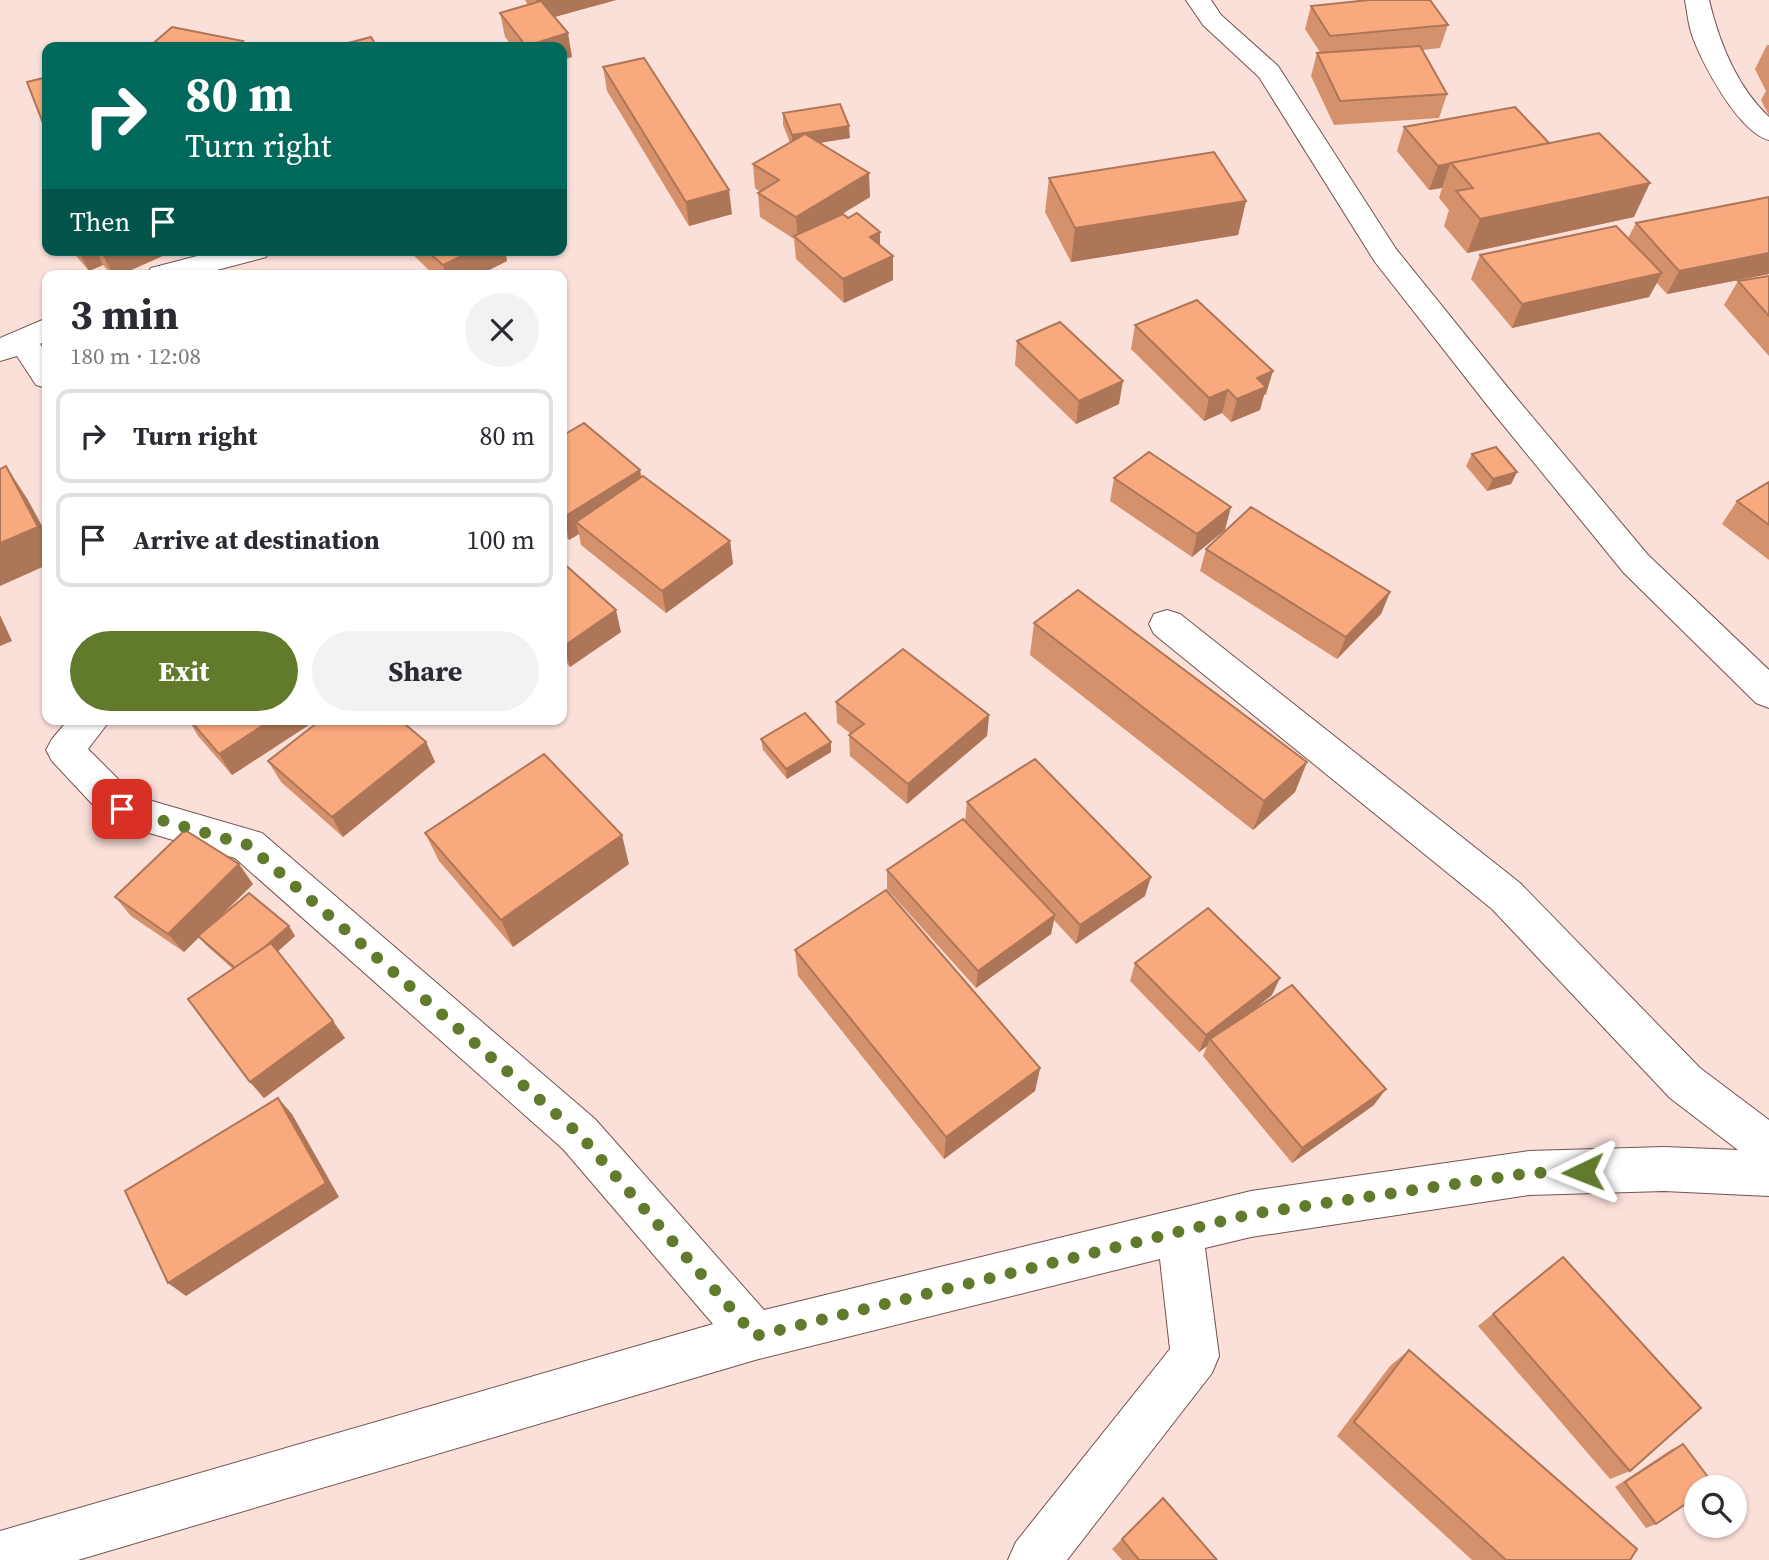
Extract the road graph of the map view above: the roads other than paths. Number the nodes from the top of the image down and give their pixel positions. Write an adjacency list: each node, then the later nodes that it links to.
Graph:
1 (1198, 0): 9 (street)
2 (1697, 0): 3 (street)
3 (1769, 132)
4 (233, 256): 5 (street)
5 (180, 270)
6 (23, 340): 7 (street)
7 (42, 369)
8 (1167, 624): 11 (street)
9 (1769, 693)
10 (87, 725): 14 (street)
11 (1769, 1147)
12 (1769, 1174): 13 (street)
13 (1180, 1232): 14 (street); 16 (street)
14 (755, 1336): 15 (street)
15 (0, 1557)
16 (1034, 1560)

